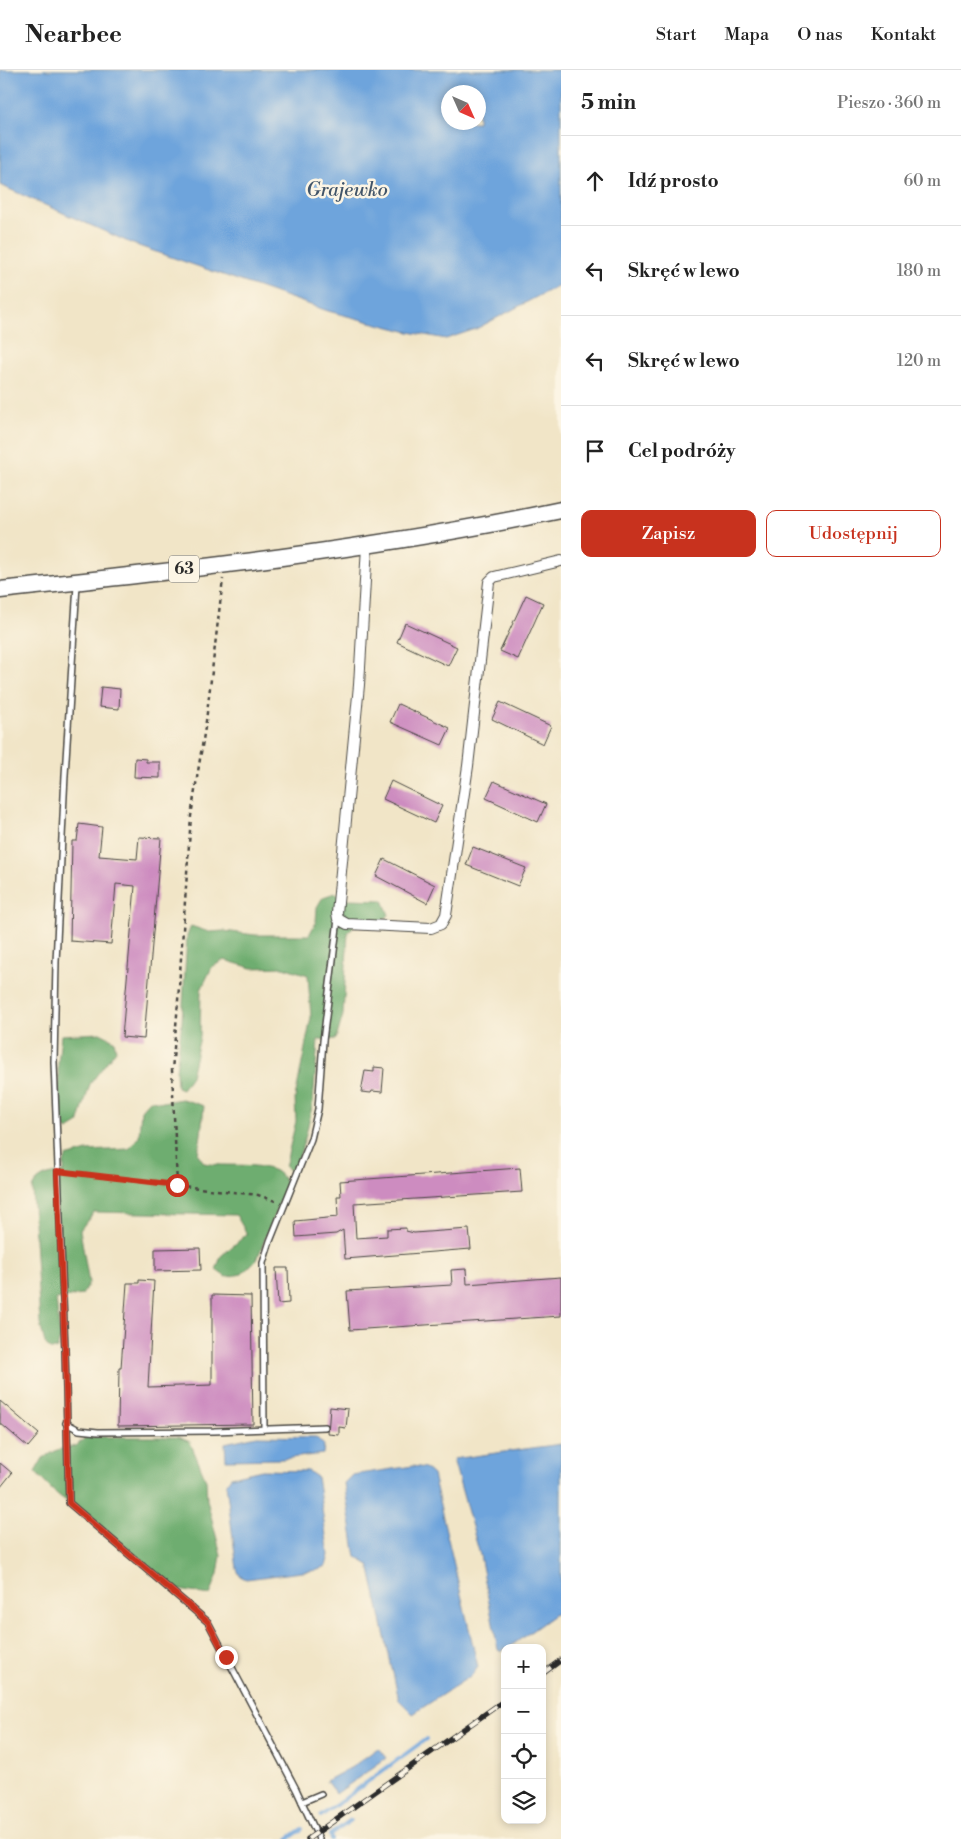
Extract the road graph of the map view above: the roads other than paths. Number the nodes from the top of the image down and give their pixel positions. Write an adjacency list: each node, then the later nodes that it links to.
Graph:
1 (561, 510): 2 (main road, 63)
2 (367, 546): 4 (main road, 63); 6 (street)
3 (561, 561): 6 (street)
4 (77, 582): 5 (main road, 63); 7 (lane)
5 (0, 590)
6 (338, 918): 9 (lane)
7 (66, 1423): 9 (lane); 11 (lane)
8 (325, 1427): 9 (lane)
9 (264, 1429)
10 (321, 1794): 11 (lane)
11 (302, 1802): 12 (lane)
12 (319, 1839)

